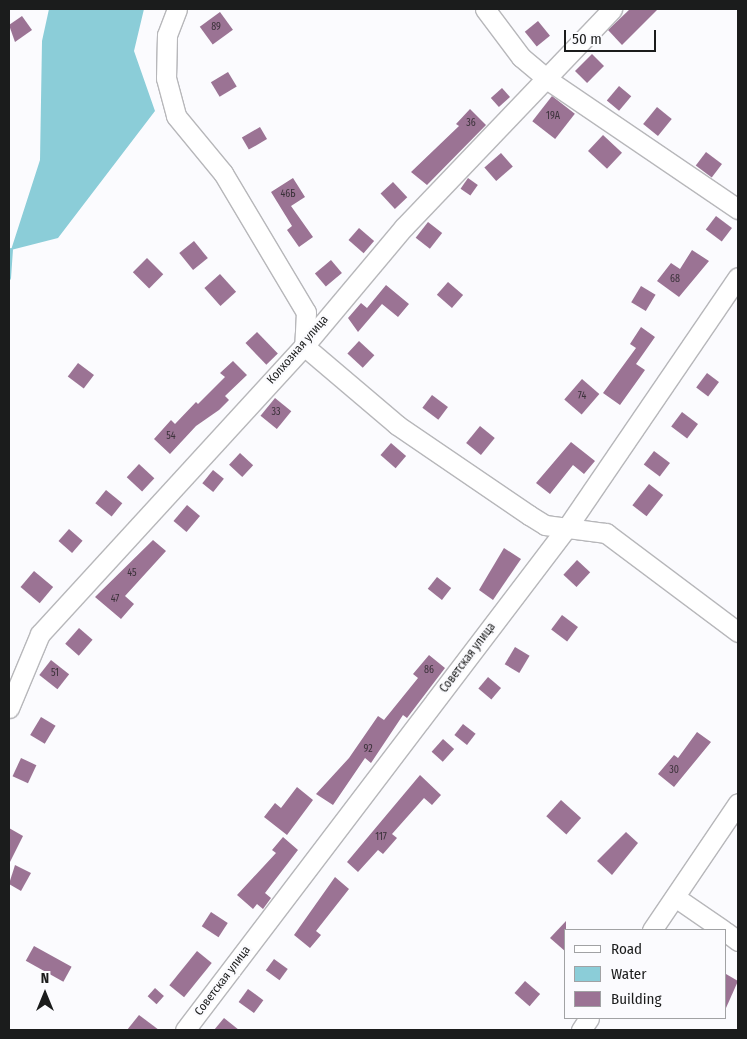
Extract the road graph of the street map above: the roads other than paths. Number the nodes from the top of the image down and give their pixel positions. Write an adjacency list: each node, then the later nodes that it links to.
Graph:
1 (177, 9): 7 (street)
2 (485, 9): 4 (street)
3 (612, 9): 4 (street, Колхозная улица)
4 (548, 80): 5 (street); 7 (street, Колхозная улица)
5 (738, 209)
6 (738, 277): 8 (street, Советская улица)
7 (304, 346): 8 (street); 10 (street, Колхозная улица)
8 (568, 526): 9 (street); 18 (street, Советская улица)
9 (738, 632)
10 (9, 708)
11 (738, 803): 12 (street)
12 (675, 897): 13 (street); 14 (street)
13 (653, 929)
14 (721, 929)
15 (727, 933): 16 (street)
16 (738, 941)
17 (589, 1019): 19 (street)
18 (185, 1030)
19 (581, 1030)

